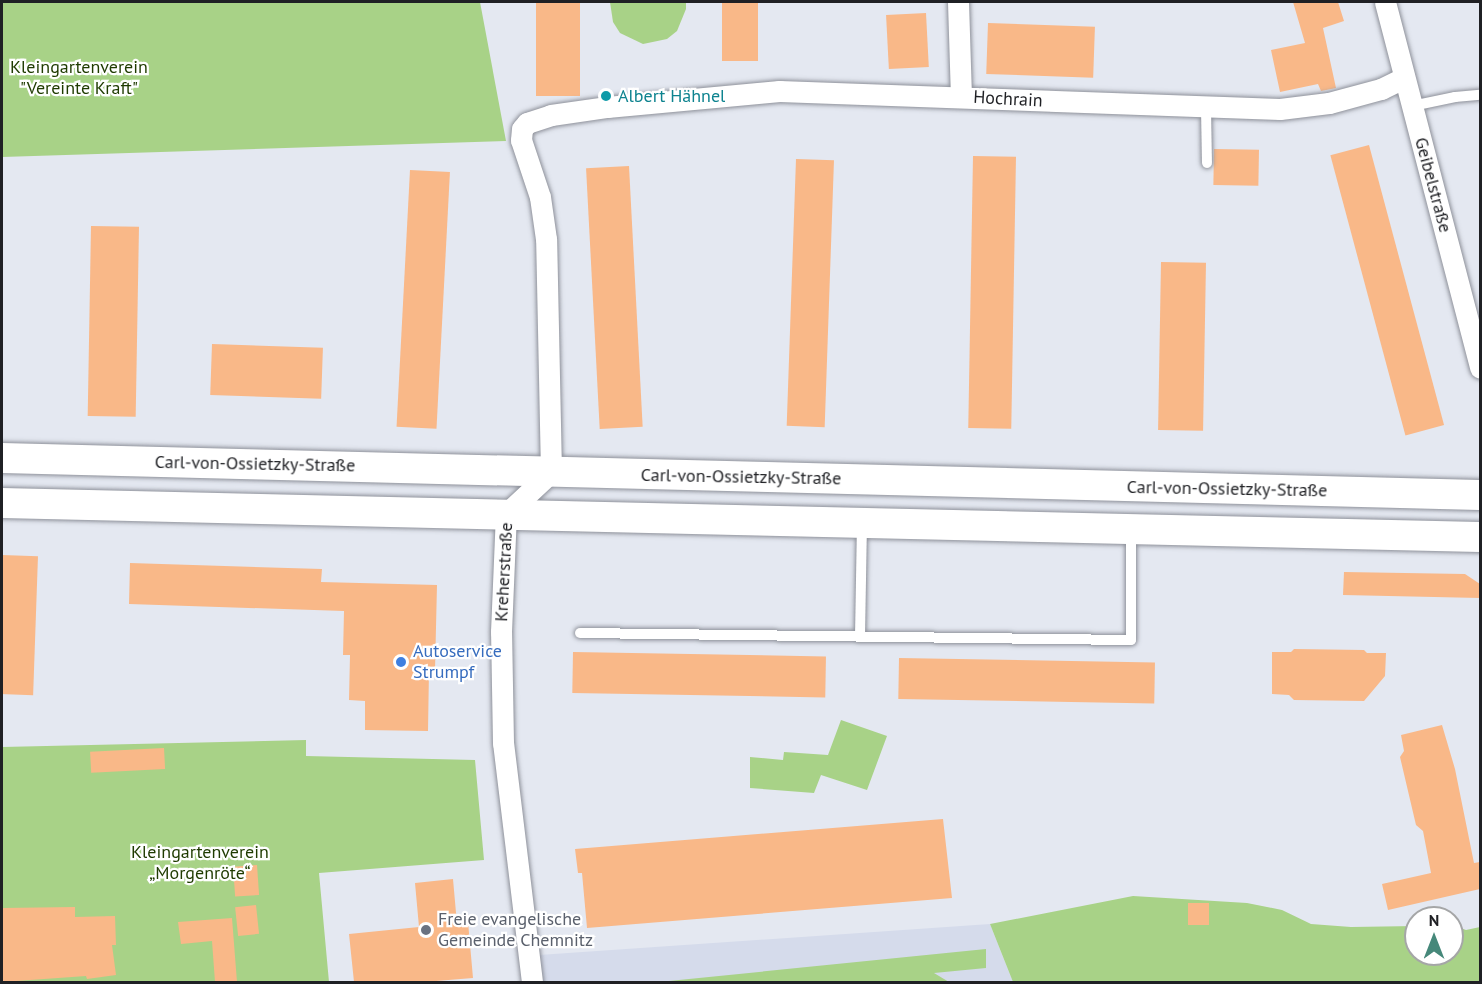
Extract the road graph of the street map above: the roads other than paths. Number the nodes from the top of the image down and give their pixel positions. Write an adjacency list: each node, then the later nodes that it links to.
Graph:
1 (958, 2): 5 (street)
2 (1385, 2): 3 (street, Geibelstraße)
3 (1404, 78): 6 (street, Geibelstraße); 7 (street, Hochrain)
4 (1480, 95): 6 (lane)
5 (961, 97): 7 (street, Hochrain); 11 (street, Hochrain)
6 (1412, 106): 9 (street, Geibelstraße)
7 (1206, 108): 8 (lane)
8 (1207, 163)
9 (1480, 368)
10 (2, 458): 11 (street, Carl-von-Ossietzky-Straße)
11 (551, 472): 12 (street, Carl-von-Ossietzky-Straße); 14 (street, Kreherstraße)
12 (1480, 495)
13 (2, 502): 14 (street)
14 (506, 514): 15 (street); 20 (street, Kreherstraße)
15 (862, 522): 16 (street); 19 (lane)
16 (1131, 528): 17 (street); 19 (lane)
17 (1480, 537)
18 (580, 633): 19 (lane)
19 (860, 637)
20 (532, 982)

